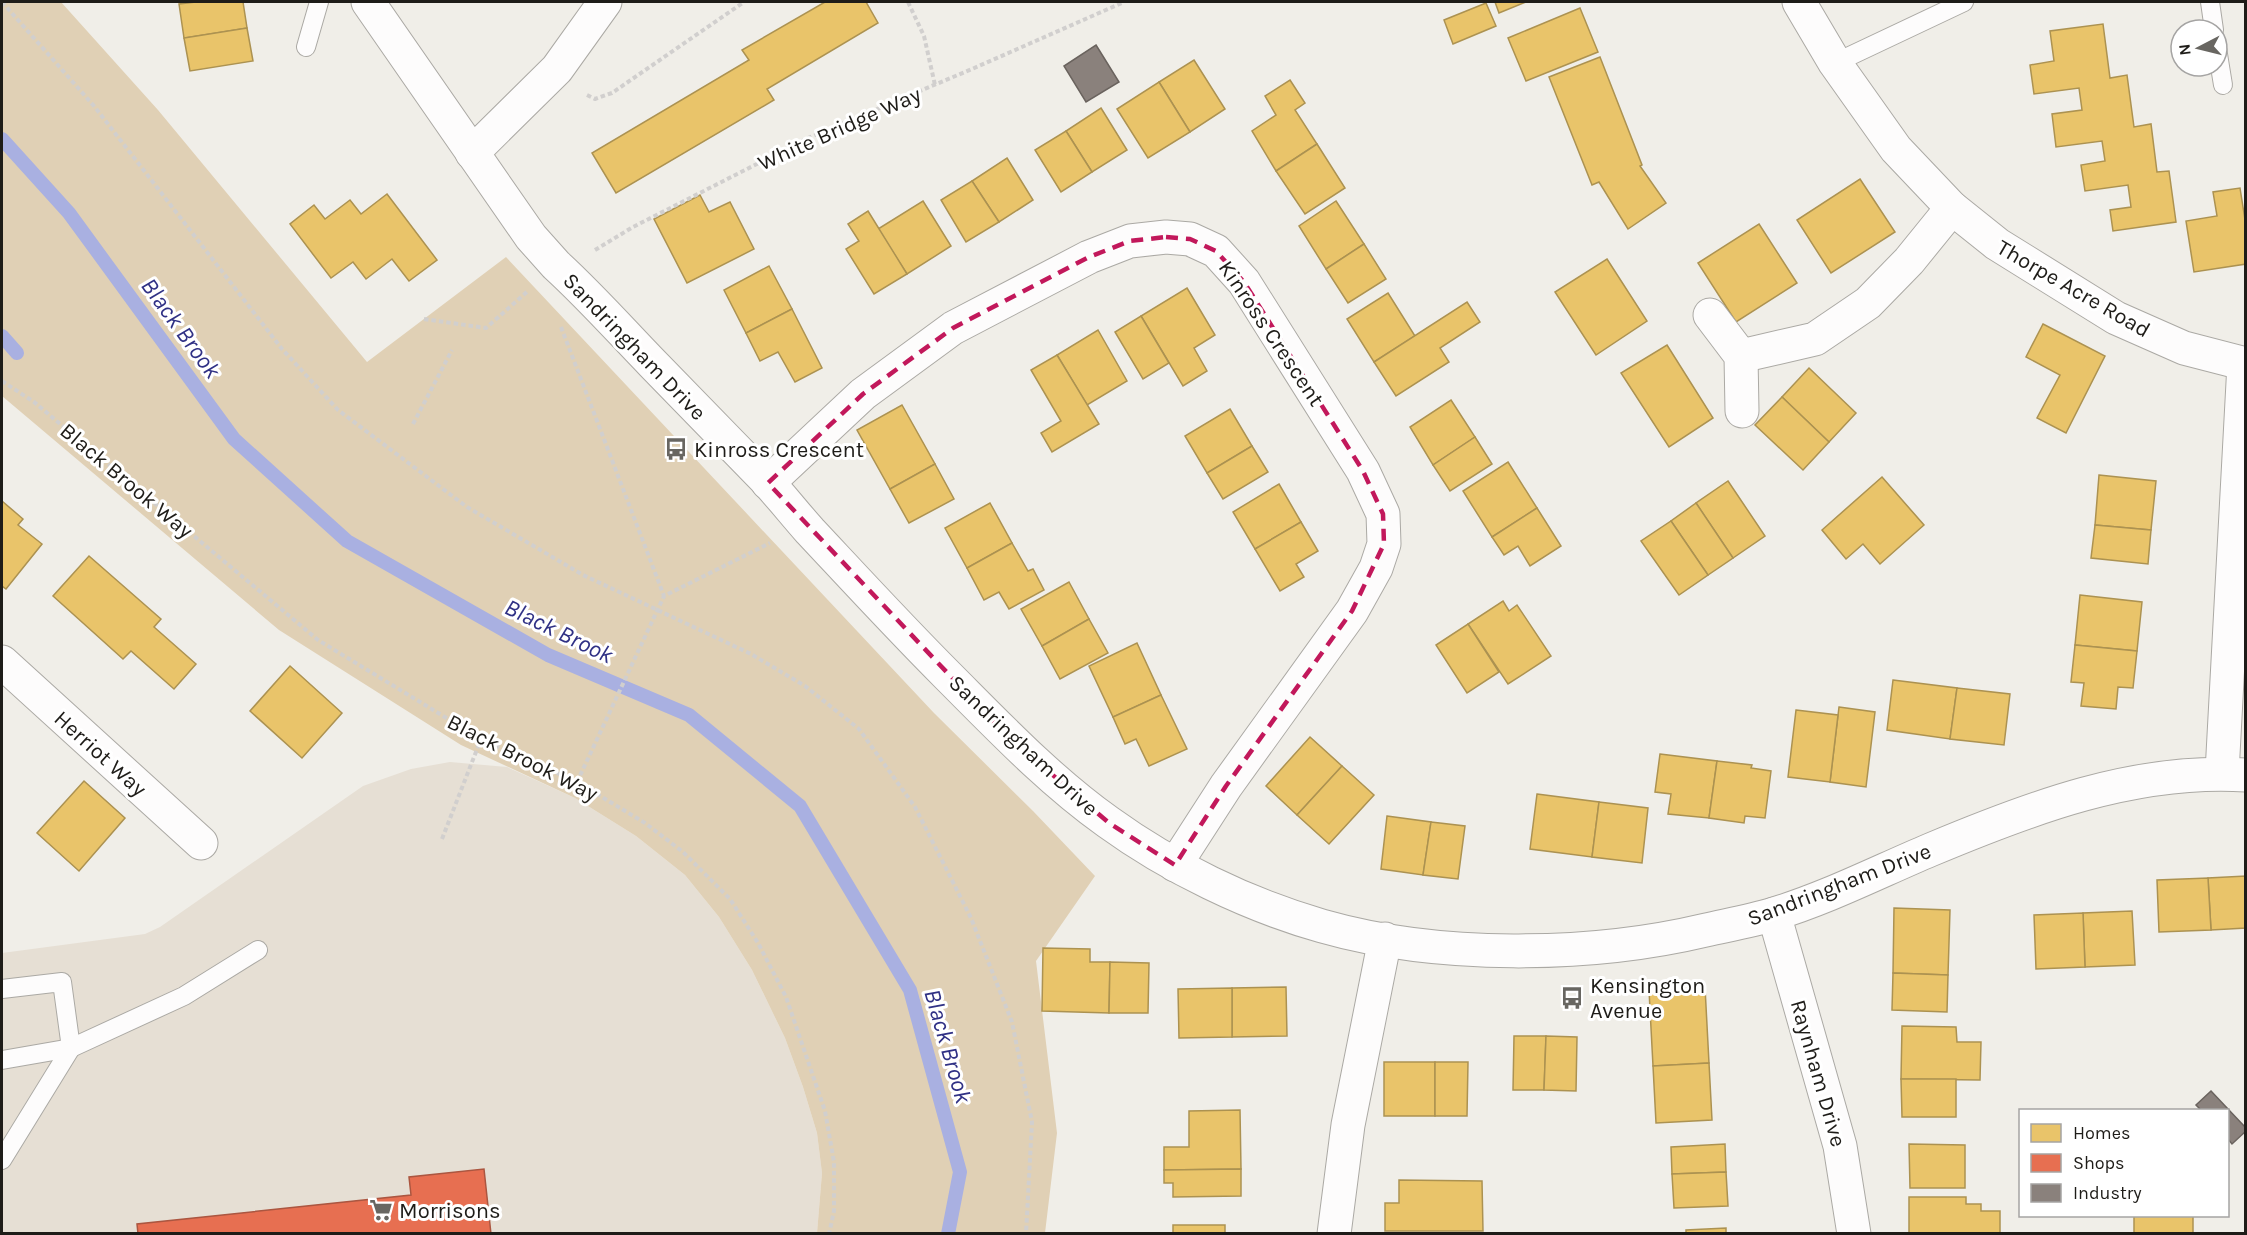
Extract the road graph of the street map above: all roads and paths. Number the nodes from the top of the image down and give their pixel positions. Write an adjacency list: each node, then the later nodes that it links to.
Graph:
1 (2, 2): 32 (path)
2 (319, 2): 12 (lane)
3 (368, 2): 18 (street, Sandringham Drive)
4 (605, 2): 14 (street)
5 (744, 2): 14 (path)
6 (908, 2): 16 (path)
7 (1124, 2): 16 (path, White Bridge Way)
8 (1799, 2): 13 (street, Thorpe Acre Road)
9 (1964, 2): 13 (lane)
10 (2210, 2): 11 (lane)
11 (2212, 18)
12 (306, 47)
13 (1835, 63): 19 (street, Thorpe Acre Road)
14 (557, 69): 18 (street)
15 (2222, 78): 17 (lane)
16 (935, 85): 20 (path, White Bridge Way)
17 (2223, 85)
18 (472, 153): 20 (street, Sandringham Drive)
19 (1952, 208): 24 (street); 25 (street, Thorpe Acre Road)
20 (559, 267): 22 (path, White Bridge Way); 29 (street, Sandringham Drive); 31 (path)
21 (1710, 315): 24 (street)
22 (424, 319)
23 (452, 350): 28 (path)
24 (1741, 356): 27 (street)
25 (2245, 364): 35 (street)
26 (2, 381): 34 (path, Black Brook Way)
27 (1742, 411)
28 (413, 424)
29 (768, 483): 30 (street, Sandringham Drive); 39 (street, Kinross Crescent)
30 (806, 526): 31 (path); 39 (street, Sandringham Drive)
31 (664, 596): 32 (path)
32 (657, 611): 36 (path); 48 (path)
33 (2, 662): 38 (street, Herriot Way)
34 (481, 739): 36 (path, Black Brook Way); 37 (path)
35 (2234, 774): 40 (street, Sandringham Drive)
36 (578, 782): 47 (path, Black Brook Way)
37 (442, 839)
38 (201, 843)
39 (1175, 865): 41 (street, Sandringham Drive)
40 (1774, 914): 41 (street, Sandringham Drive); 50 (street, Raynham Drive)
41 (1385, 939): 49 (street)
42 (258, 950): 44 (lane)
43 (2, 989): 44 (lane)
44 (71, 1048): 45 (lane); 46 (lane)
45 (2, 1060)
46 (2, 1160)
47 (830, 1233)
48 (1026, 1233)
49 (1334, 1233)
50 (1854, 1233)

